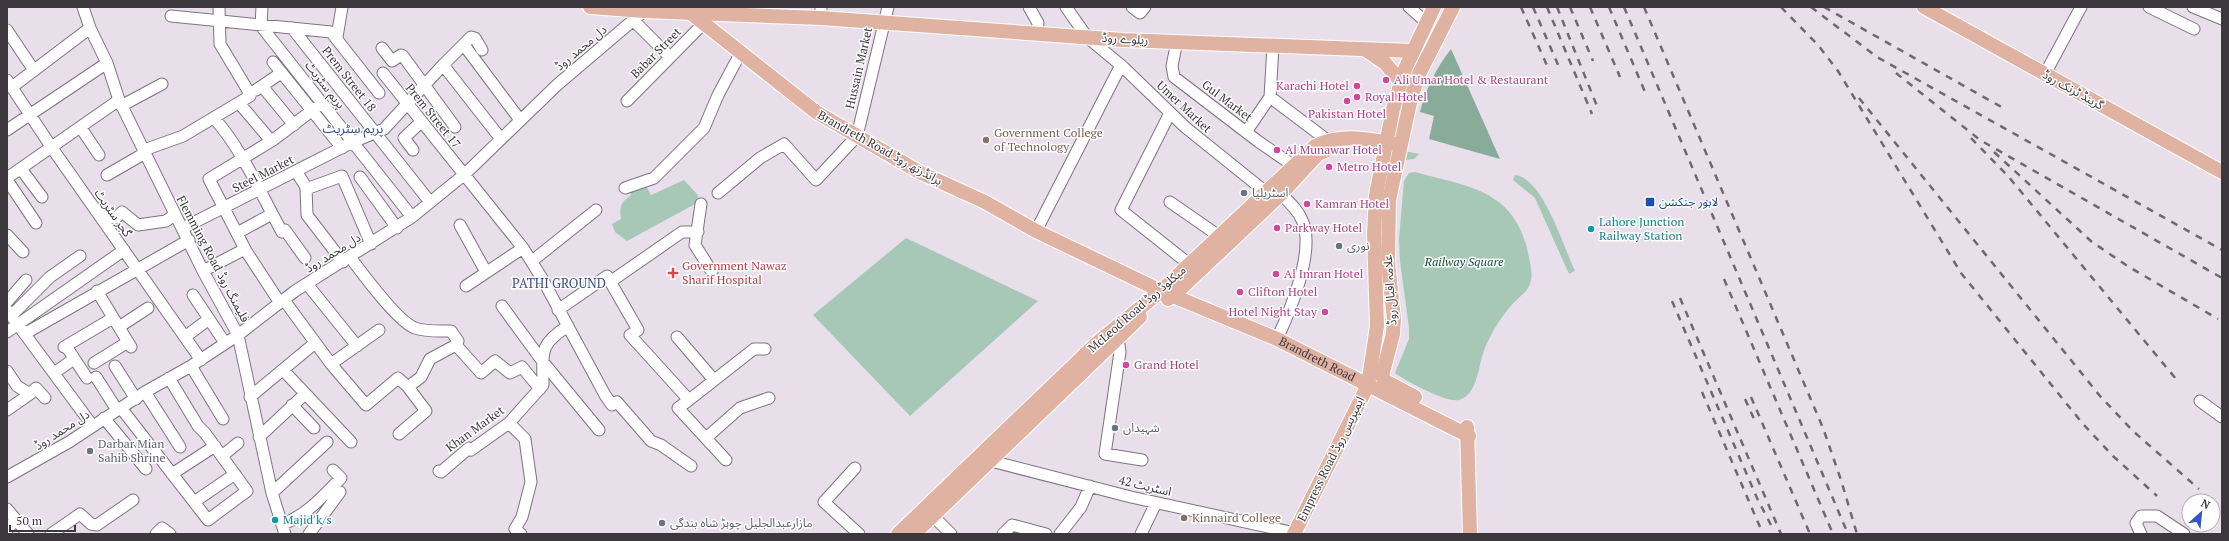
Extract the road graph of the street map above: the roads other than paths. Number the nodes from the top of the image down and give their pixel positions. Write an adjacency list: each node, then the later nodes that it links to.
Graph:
1 (83, 7): 29 (street, Flemming Road فلیمنگ روڈ)
2 (219, 7): 25 (street)
3 (262, 7): 28 (street)
4 (342, 7): 34 (street)
5 (590, 7): 23 (main road, ریلوے روڈ)
6 (888, 7): 26 (street, Hussain Market)
7 (1029, 7): 33 (street)
8 (1066, 7): 35 (street, Umer Market)
9 (1132, 7): 10 (street)
10 (1144, 7)
11 (1409, 7): 21 (street)
12 (1453, 7): 83 (main road, علامہ اقبال روڈ)
13 (1924, 7): 52 (main road, گرینڈ ٹرنک روڈ)
14 (2081, 7): 52 (street)
15 (2149, 7): 31 (street)
16 (2193, 7): 18 (street)
17 (686, 9): 19 (main road, ریلوے روڈ); 23 (main road, ریلوے روڈ); 27 (main road, Brandreth Road برانڈرتھ روڈ)
18 (2208, 10): 24 (street)
19 (788, 12): 20 (main road, ریلوے روڈ)
20 (821, 12): 26 (main road, ریلوے روڈ)
21 (1429, 12): 42 (main road, علامہ اقبال روڈ)
22 (171, 16): 25 (street)
23 (639, 16): 44 (street); 70 (street, دل محمد روڈ)
24 (2222, 19)
25 (219, 21): 28 (street); 59 (street)
26 (884, 23): 33 (main road, ریلوے روڈ); 79 (street, Hussain Market)
27 (703, 24): 43 (main road, Brandreth Road برانڈرتھ روڈ); 44 (street, Babar Street)
28 (261, 26): 30 (street); 64 (street, پریم سٹریٹ)
29 (90, 28): 46 (street, Flemming Road فلیمنگ روڈ); 49 (street)
30 (292, 28): 34 (street); 77 (street, Prem Street 18)
31 (2194, 29)
32 (7, 30): 49 (street)
33 (1037, 33): 35 (main road, ریلوے روڈ)
34 (337, 37): 58 (street)
35 (1087, 37): 36 (main road, ریلوے روڈ); 48 (street, Umer Market)
36 (1177, 41): 38 (main road, ریلوے روڈ); 76 (street, Gul Market)
37 (464, 45): 40 (street); 47 (street, Steel Market); 70 (street)
38 (1273, 46): 41 (main road, ریلوے روڈ); 60 (street)
39 (382, 48): 57 (street)
40 (482, 50)
41 (1366, 50): 42 (main road, ریلوے روڈ); 53 (main road)
42 (1412, 51): 53 (main road, علامہ اقبال روڈ)
43 (740, 54): 79 (main road, Brandreth Road برانڈرتھ روڈ); 98 (street)
44 (670, 57): 61 (street, Babar Street)
45 (273, 62): 50 (street)
46 (107, 63): 62 (street, Flemming Road فلیمنگ روڈ); 68 (street)
47 (443, 65): 57 (street, Steel Market); 80 (street)
48 (1121, 65): 67 (street, Umer Market); 118 (street)
49 (33, 69): 54 (street)
50 (282, 73): 56 (street); 66 (street)
51 (383, 73): 65 (street, Prem Street 17)
52 (2045, 74): 93 (main road, گرینڈ ٹرنک روڈ)
53 (1401, 82): 83 (main road, علامہ اقبال روڈ)
54 (9, 84): 68 (street, گجر سٹریٹ)
55 (162, 84): 62 (street)
56 (262, 86): 59 (street); 72 (street)
57 (423, 86): 65 (street, Steel Market); 73 (street)
58 (378, 93)
59 (249, 94): 63 (street)
60 (1270, 97): 76 (street); 81 (street)
61 (627, 101)
62 (120, 103): 74 (street); 87 (street, Flemming Road فلیمنگ روڈ)
63 (239, 103): 69 (street); 78 (street)
64 (322, 103): 66 (street); 82 (street, پریم سٹریٹ)
65 (407, 106): 71 (street, Prem Street 17); 77 (street, Steel Market)
66 (312, 111): 72 (street); 85 (street)
67 (1170, 112): 102 (street, Umer Market); 133 (street)
68 (32, 115): 75 (street); 84 (street, گجر سٹریٹ)
69 (214, 118): 87 (street); 89 (street)
70 (520, 120): 80 (street, دل محمد روڈ)
71 (421, 122): 86 (street); 94 (street, Prem Street 17)
72 (294, 125): 89 (street)
73 (455, 127)
74 (81, 128): 84 (street); 88 (street)
75 (7, 130)
76 (1246, 132): 90 (street, Gul Market)
77 (375, 133): 82 (street, Steel Market); 105 (street, Prem Street 18)
78 (267, 136)
79 (857, 136): 101 (street); 118 (main road, Brandreth Road برانڈرتھ روڈ)
80 (501, 139): 94 (street, دل محمد روڈ)
81 (1327, 140): 83 (main road, McLeod Road میکلوڈ روڈ); 90 (main road, McLeod Road میکلوڈ روڈ)
82 (353, 142): 85 (street, Steel Market); 113 (street, پریم سٹریٹ)
83 (1392, 147): 103 (main road, McLeod Road میکلوڈ روڈ); 180 (main road, علامہ اقبال روڈ); 204 (main road, علامہ اقبال روڈ)
84 (52, 148): 91 (street); 110 (street, گجر سٹریٹ)
85 (342, 148): 92 (street, Steel Market)
86 (413, 150)
87 (144, 152): 95 (street); 112 (street, Flemming Road فلیمنگ روڈ)
88 (99, 155)
89 (244, 158): 99 (street); 108 (street)
90 (1294, 166): 102 (main road, McLeod Road میکلوڈ روڈ)
91 (21, 169): 97 (street); 104 (street)
92 (296, 171): 99 (street, Steel Market); 100 (street)
93 (2222, 172)
94 (465, 174): 105 (street, دل محمد روڈ); 125 (street, Prem Street 17)
95 (107, 175)
96 (360, 177): 117 (street)
97 (7, 179): 114 (street)
98 (625, 188)
99 (261, 189): 108 (street, Steel Market); 111 (street)
100 (306, 189): 124 (street); 131 (street)
101 (718, 193)
102 (1267, 193): 122 (main road, McLeod Road میکلوڈ روڈ)
103 (1281, 194): 143 (main road, McLeod Road میکلوڈ روڈ); 162 (street)
104 (42, 197)
105 (430, 202): 113 (street, دل محمد روڈ)
106 (1170, 202): 122 (street)
107 (701, 204): 119 (street)
108 (225, 207): 116 (street, Steel Market); 120 (street)
109 (596, 210): 132 (street)
110 (96, 211): 112 (street); 127 (street, گجر سٹریٹ)
111 (272, 214): 120 (street); 130 (street)
112 (174, 215): 116 (street, Flemming Road فلیمنگ روڈ)
113 (412, 217): 117 (street, دل محمد روڈ)
114 (36, 223)
115 (460, 225): 136 (street)
116 (183, 228): 123 (street, Flemming Road فلیمنگ روڈ)
117 (397, 228): 124 (street, دل محمد روڈ)
118 (1036, 230): 143 (main road, Brandreth Road برانڈرتھ روڈ)
119 (698, 232): 137 (street); 139 (street)
120 (237, 233): 126 (street)
121 (7, 235): 128 (street)
122 (1219, 236): 133 (main road, McLeod Road میکلوڈ روڈ)
123 (189, 240): 134 (street); 135 (street, Flemming Road فلیمنگ روڈ)
124 (371, 244): 131 (street, دل محمد روڈ)
125 (523, 248): 132 (street, Prem Street 17); 136 (street)
126 (245, 249): 135 (street); 145 (street)
127 (124, 250): 134 (street, گجر سٹریٹ); 153 (street)
128 (23, 252)
129 (80, 256): 150 (street)
130 (305, 258)
131 (347, 260): 140 (street, دل محمد روڈ); 165 (street)
132 (532, 261): 149 (street, Prem Street 17)
133 (1189, 264): 143 (main road, McLeod Road میکلوڈ روڈ)
134 (136, 268): 142 (street); 159 (street, گجر سٹریٹ)
135 (203, 271): 158 (street, Flemming Road فلیمنگ روڈ)
136 (486, 272): 141 (street)
137 (712, 272)
138 (26, 280): 146 (street)
139 (610, 282): 149 (street); 189 (street)
140 (307, 284): 145 (street, دل محمد روڈ); 166 (street)
141 (466, 286)
142 (97, 291): 152 (street); 157 (street)
143 (1167, 293): 161 (main road, McLeod Road میکلوڈ روڈ); 162 (main road, Brandreth Road); 202 (main road, McLeod Road میکلوڈ روڈ)
144 (193, 295): 151 (street)
145 (282, 301): 158 (street, دل محمد روڈ); 164 (street)
146 (7, 302)
147 (502, 306): 170 (street)
148 (148, 308): 152 (street)
149 (558, 310): 154 (street, Prem Street 17)
150 (9, 313): 153 (street)
151 (209, 319): 159 (street); 163 (street)
152 (116, 322): 168 (street); 171 (street)
153 (17, 325): 156 (street); 157 (street)
154 (568, 326): 170 (street); 215 (street, Prem Street 17)
155 (379, 330): 166 (street)
156 (7, 332)
157 (26, 333): 177 (street)
158 (238, 335): 163 (street, دل محمد روڈ); 186 (street, Flemming Road فلیمنگ روڈ)
159 (185, 337): 169 (street, گجر سٹریٹ)
160 (677, 337): 179 (street)
161 (1118, 338): 202 (main road, McLeod Road میکلوڈ روڈ); 213 (street)
162 (1277, 339): 180 (main road, Brandreth Road)
163 (225, 343): 169 (street, دل محمد روڈ)
164 (315, 344): 172 (street); 175 (street)
165 (456, 345): 181 (street); 182 (street)
166 (357, 346): 172 (street)
167 (765, 349): 179 (street)
168 (74, 358): 177 (street); 192 (street)
169 (201, 360): 174 (street, دل محمد روڈ)
170 (543, 362): 182 (street); 200 (street)
171 (94, 363)
172 (331, 364): 181 (street)
173 (115, 366): 185 (street)
174 (191, 366): 178 (street, دل محمد روڈ); 196 (street)
175 (283, 370): 184 (street); 186 (street)
176 (7, 371): 183 (street)
177 (54, 373): 198 (street)
178 (169, 378): 185 (street, دل محمد روڈ); 209 (street)
179 (714, 380): 189 (street)
180 (1368, 385): 204 (main road, Brandreth Road); 234 (main road, Empress Road ایمپریس روڈ)
181 (408, 387): 201 (street)
182 (540, 389): 197 (street, Khan Market)
183 (30, 394): 187 (street); 193 (street)
184 (305, 394): 191 (street); 208 (street)
185 (140, 396): 192 (street, دل محمد روڈ); 210 (street)
186 (250, 397): 203 (street, Flemming Road فلیمنگ روڈ)
187 (45, 398)
188 (769, 398): 205 (street)
189 (688, 400): 205 (street)
190 (2200, 401): 194 (street)
191 (292, 405): 199 (street); 203 (street)
192 (119, 409): 195 (street, دل محمد روڈ); 220 (street)
193 (7, 410)
194 (2222, 417)
195 (104, 418): 198 (street, دل محمد روڈ); 217 (street)
196 (223, 419)
197 (509, 423): 219 (street, Khan Market); 240 (street)
198 (92, 425): 222 (street, دل محمد روڈ)
199 (314, 428)
200 (599, 430)
201 (400, 434)
202 (1010, 434): 214 (main road, McLeod Road میکلوڈ روڈ); 242 (main road, McLeod Road میکلوڈ روڈ)
203 (259, 436): 225 (street, Flemming Road فلیمنگ روڈ)
204 (1469, 436): 249 (main road, علامہ اقبال روڈ)
205 (706, 438): 212 (street)
206 (238, 442): 211 (street)
207 (327, 442): 225 (street)
208 (351, 442)
209 (215, 446): 211 (street); 220 (street)
210 (180, 447)
211 (222, 456): 221 (street)
212 (726, 460)
213 (1142, 460)
214 (991, 461): 223 (street, اسٹریٹ 42); 230 (main road, McLeod Road میکلوڈ روڈ)
215 (691, 466)
216 (855, 468): 241 (street)
217 (146, 469)
218 (333, 470): 232 (street)
219 (439, 471)
220 (172, 474): 227 (street)
221 (235, 474): 227 (street); 227 (street)
222 (7, 477)
223 (1090, 486): 228 (street, اسٹریٹ 42); 247 (street)
224 (340, 492): 239 (street)
225 (272, 493): 232 (street, Flemming Road فلیمنگ روڈ)
226 (133, 500): 236 (street)
227 (194, 502)
228 (1156, 503): 234 (street, اسٹریٹ 42); 248 (street)
229 (7, 509): 231 (street)
230 (933, 516): 243 (main road, McLeod Road میکلوڈ روڈ); 244 (street)
231 (15, 520): 233 (street); 235 (street)
232 (284, 529)
233 (7, 530)
234 (1294, 533)
235 (28, 534)
236 (51, 534)
237 (156, 534): 238 (street)
238 (170, 534)
239 (309, 534)
240 (521, 534)
241 (859, 534)
242 (898, 534)
243 (914, 534)
244 (951, 534)
245 (1003, 534): 246 (street)
246 (1046, 534)
247 (1060, 534)
248 (1141, 534)
249 (1470, 534)
250 (2141, 534): 251 (street)
251 (2184, 534)

